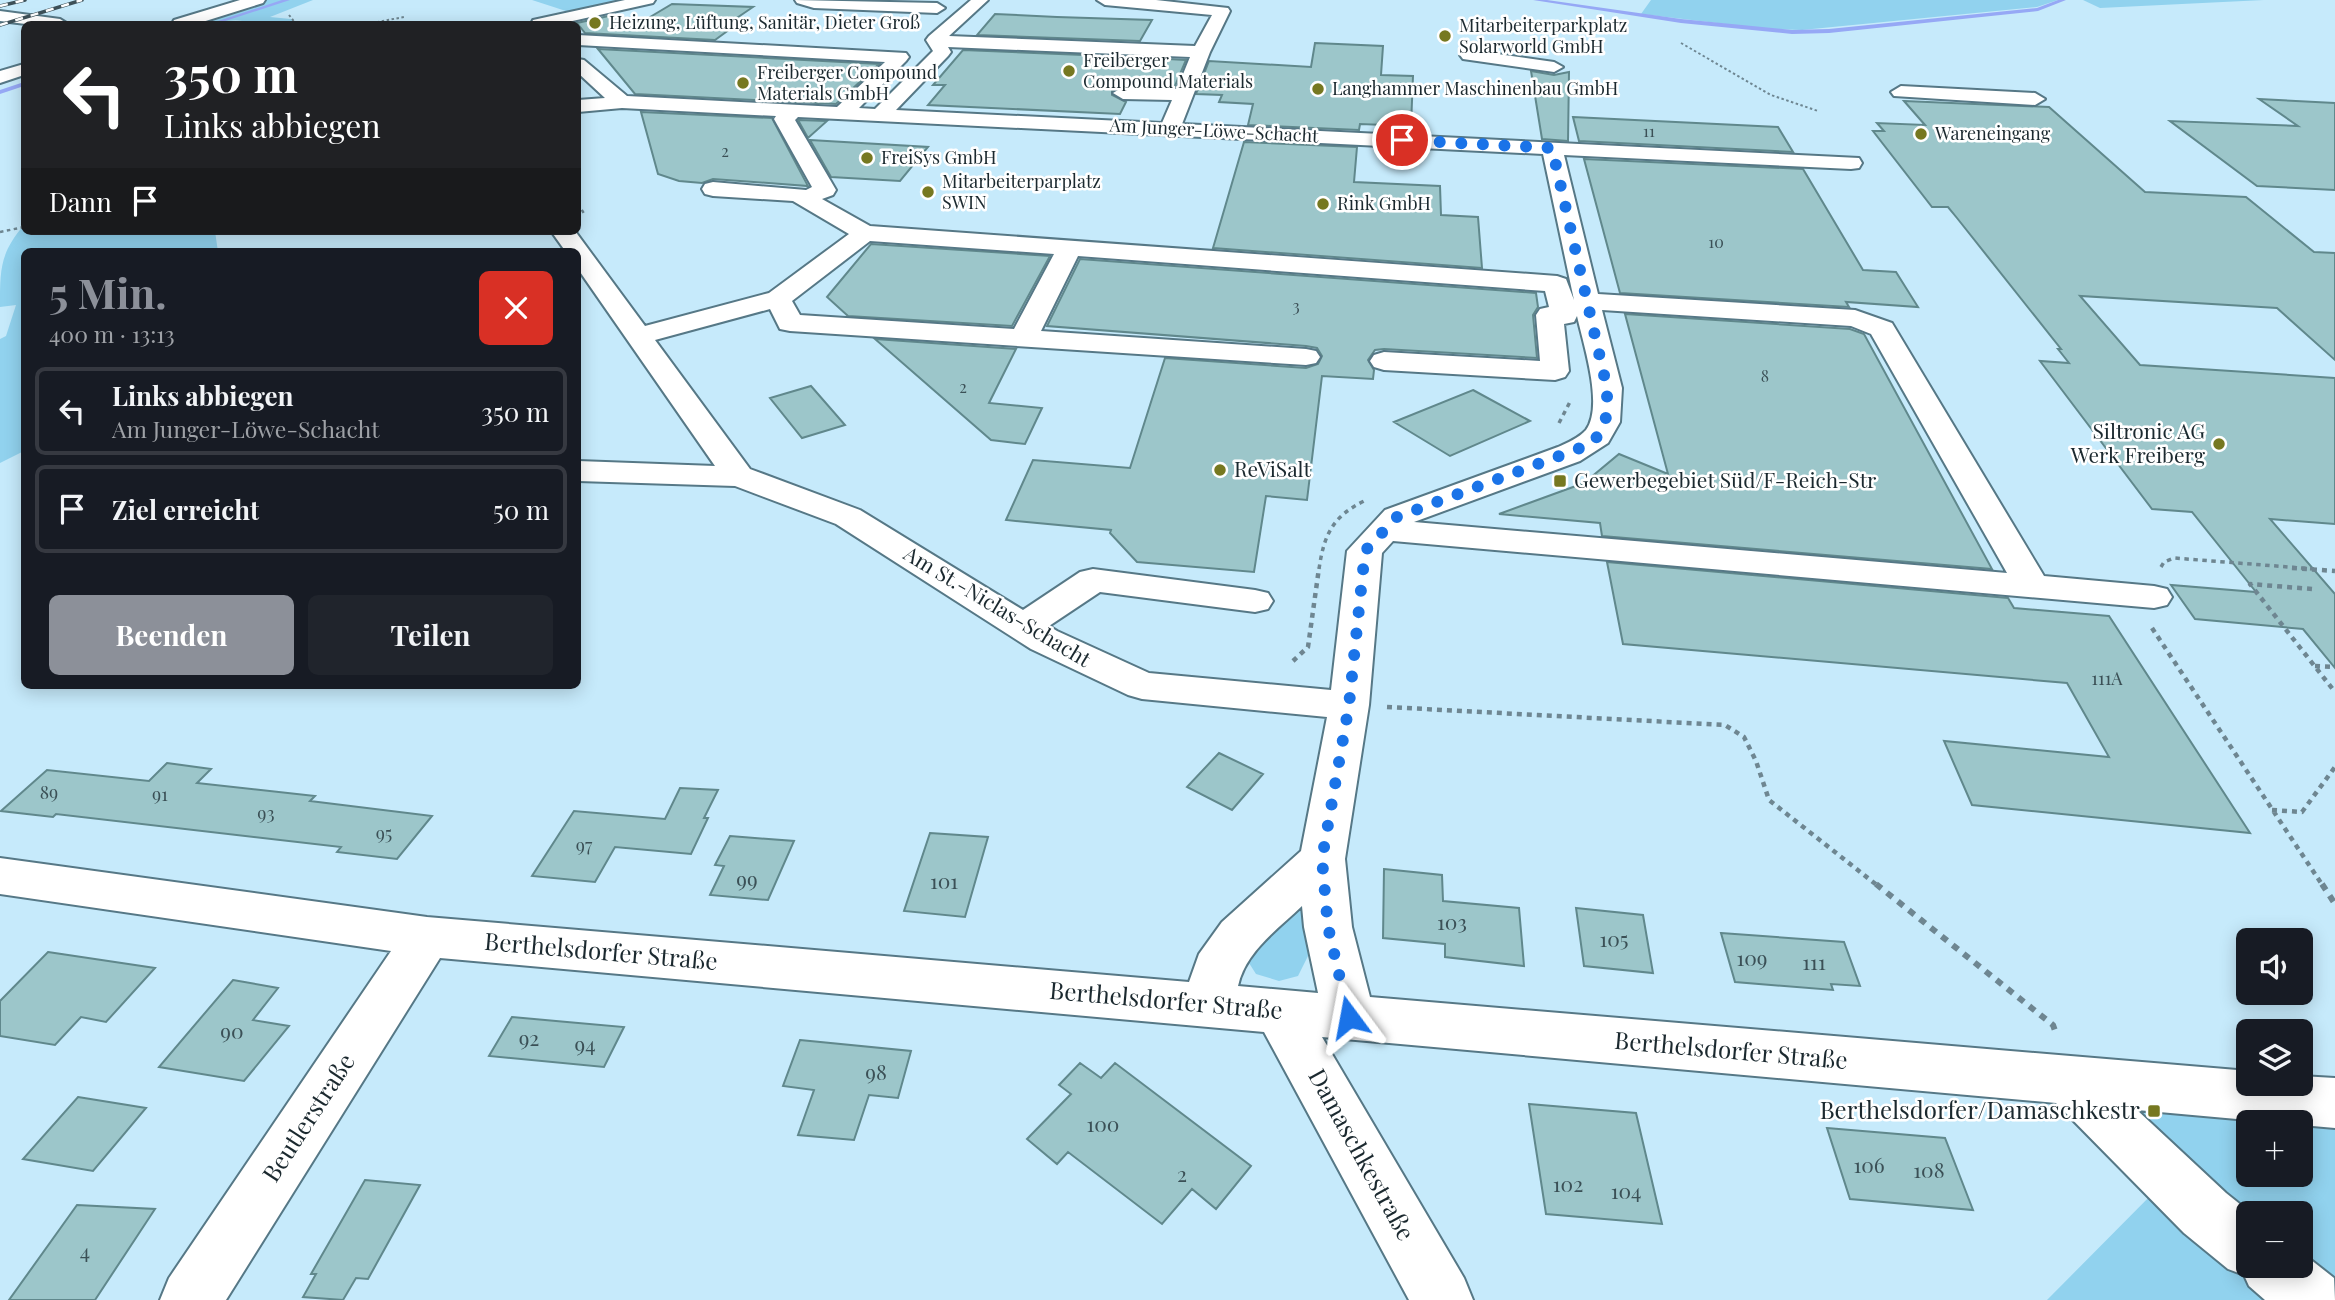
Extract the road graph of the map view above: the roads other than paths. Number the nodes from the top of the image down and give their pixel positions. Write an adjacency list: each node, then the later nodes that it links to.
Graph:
1 (257, 0): 10 (street)
2 (980, 0): 14 (street)
3 (1105, 0): 16 (street)
4 (809, 1): 6 (street); 8 (street)
5 (647, 4): 11 (street)
6 (937, 8)
7 (0, 16): 9 (street)
8 (793, 19)
9 (38, 21)
10 (190, 21)
11 (555, 21)
12 (776, 32): 15 (street)
13 (581, 40): 15 (street)
14 (936, 43): 16 (street); 18 (street); 31 (street)
15 (754, 48): 18 (street)
16 (1201, 52): 25 (street)
17 (1469, 55): 20 (street)
18 (900, 57): 30 (street)
19 (581, 67): 27 (street)
20 (1554, 67)
21 (21, 70): 22 (street)
22 (0, 77)
23 (1901, 92): 26 (street)
24 (1124, 93): 25 (street)
25 (1185, 95): 32 (street)
26 (2035, 99)
27 (622, 102): 28 (street, Am Junger-Löwe-Schacht); 29 (street, Am Junger-Löwe-Schacht)
28 (581, 106)
29 (794, 110): 30 (street, Am Junger-Löwe-Schacht); 36 (street)
30 (842, 113): 31 (street, Am Junger-Löwe-Schacht)
31 (880, 115): 32 (street, Am Junger-Löwe-Schacht)
32 (1170, 129): 33 (street, Am Junger-Löwe-Schacht)
33 (1552, 148): 34 (street, Am Junger-Löwe-Schacht); 41 (street)
34 (1851, 163)
35 (713, 189): 36 (street)
36 (804, 199): 37 (street)
37 (865, 233): 38 (street); 40 (street)
38 (1070, 248): 43 (street); 46 (street)
39 (581, 256): 42 (street)
40 (778, 299): 42 (street); 43 (street)
41 (1587, 301): 47 (street); 51 (street)
42 (638, 336): 49 (street)
43 (1023, 339): 44 (street)
44 (1306, 357)
45 (1384, 361): 46 (street)
46 (1555, 370): 47 (street)
47 (1604, 374): 50 (street)
48 (581, 471): 49 (street, Am St.-Niclas-Schacht)
49 (739, 476): 54 (street, Am St.-Niclas-Schacht)
50 (1384, 530): 51 (street); 55 (street)
51 (2032, 586): 52 (street)
52 (2154, 597)
53 (1255, 601): 54 (street)
54 (1023, 627): 55 (street, Am St.-Niclas-Schacht)
55 (1349, 705): 56 (street)
56 (1322, 859): 59 (street); 61 (street)
57 (0, 876): 58 (street, Berthelsdorfer Straße)
58 (427, 937): 59 (street, Berthelsdorfer Straße); 66 (street, Beutlerstraße)
59 (1209, 1006): 60 (street, Berthelsdorfer Straße)
60 (1279, 1010): 61 (street, Berthelsdorfer Straße); 67 (street, Damaschkestraße)
61 (1349, 1017): 62 (street, Berthelsdorfer Straße)
62 (2068, 1079): 63 (street, Berthelsdorfer Straße); 64 (street)
63 (2335, 1103)
64 (2236, 1238)
65 (2286, 1278): 68 (street)
66 (191, 1300)
67 (1442, 1300)
68 (2312, 1300)

